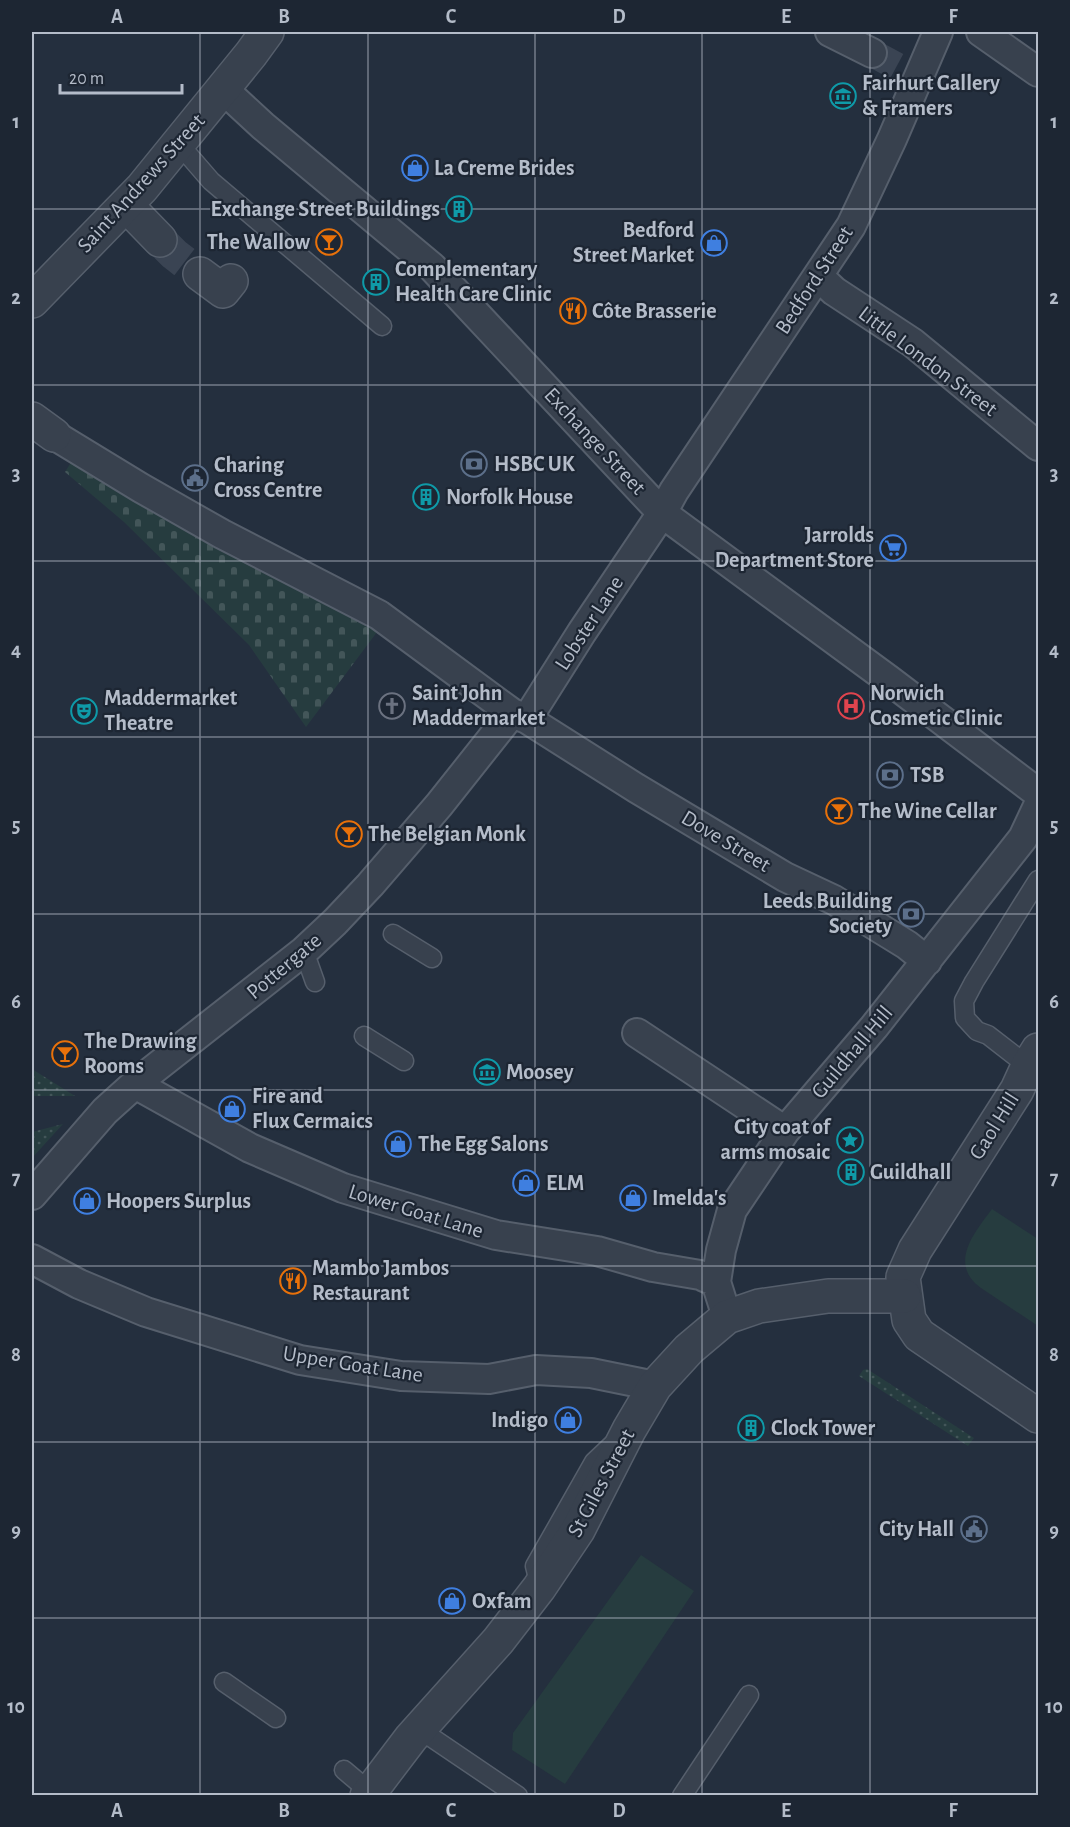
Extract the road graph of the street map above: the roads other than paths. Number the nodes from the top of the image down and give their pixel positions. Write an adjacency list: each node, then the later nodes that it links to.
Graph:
1 (267, 32): 7 (street, Saint Andrews Street)
2 (830, 32): 5 (street)
3 (938, 32): 11 (street, Bedford Street)
4 (981, 32): 6 (street)
5 (872, 53)
6 (1038, 72)
7 (223, 89): 8 (street, Saint Andrews Street); 16 (street, Exchange Street)
8 (179, 144): 9 (street, Saint Andrews Street); 13 (lane)
9 (126, 205): 10 (street); 12 (street, Saint Andrews Street)
10 (160, 240)
11 (818, 276): 15 (street, Little London Street); 16 (street, Bedford Street)
12 (32, 301)
13 (382, 326)
14 (43, 427): 17 (street)
15 (1038, 446)
16 (662, 513): 17 (street, Lobster Lane); 18 (street, Exchange Street)
17 (519, 716): 22 (street, Pottergate); 24 (street, Dove Street)
18 (1038, 793)
19 (1038, 806): 24 (street, Guildhall Hill)
20 (1038, 880): 28 (lane)
21 (393, 934): 23 (lane)
22 (304, 951): 25 (lane); 30 (street, Pottergate)
23 (432, 958)
24 (927, 961): 31 (street, Guildhall Hill)
25 (315, 982)
26 (637, 1033): 31 (street)
27 (364, 1036): 29 (lane)
28 (1033, 1058): 35 (street, Gaol Hill)
29 (404, 1061)
30 (135, 1084): 32 (street, Pottergate); 34 (street, Lower Goat Lane)
31 (785, 1131): 34 (street, Guildhall Hill)
32 (32, 1195)
33 (32, 1259): 37 (street, Upper Goat Lane)
34 (716, 1282): 36 (street, Guildhall Hill)
35 (904, 1296): 36 (street, St Giles Street); 38 (street)
36 (727, 1317): 37 (street, St Giles Street)
37 (655, 1386): 42 (street, St Giles Street)
38 (1038, 1416)
39 (224, 1682): 41 (lane)
40 (749, 1695): 46 (lane)
41 (276, 1718)
42 (419, 1729): 44 (street, St Giles Street); 45 (lane)
43 (344, 1770): 44 (lane)
44 (368, 1794)
45 (518, 1796)
46 (682, 1796)

